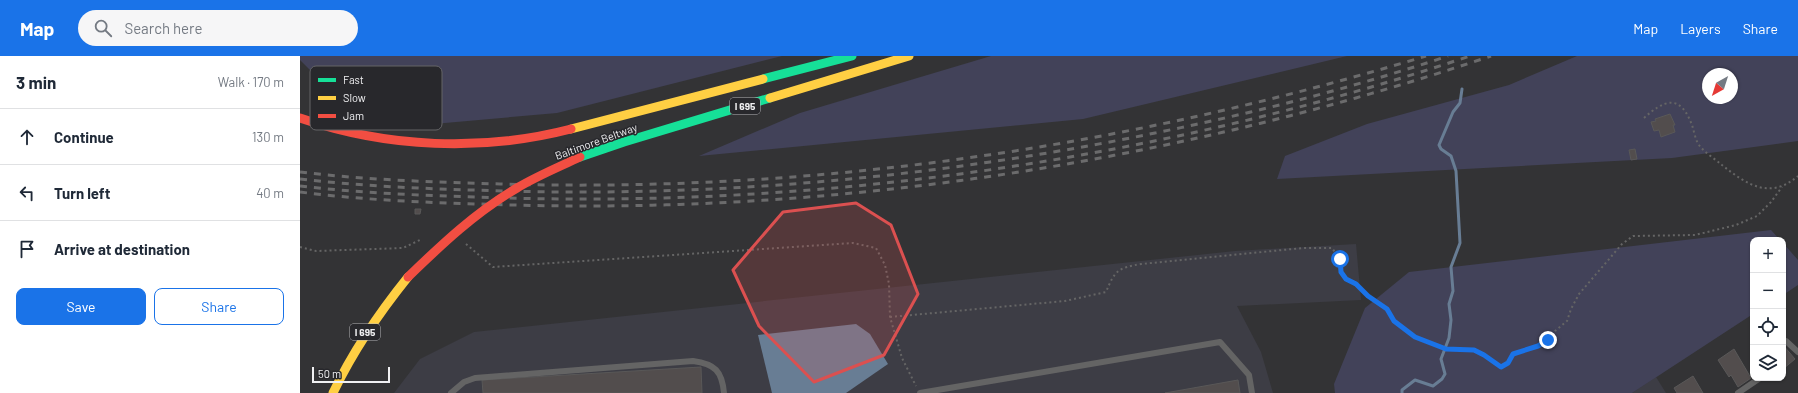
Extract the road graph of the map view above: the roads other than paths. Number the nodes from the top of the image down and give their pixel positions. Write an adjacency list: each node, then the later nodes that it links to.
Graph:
1 (852, 56): 5 (highway)
2 (909, 56): 10 (highway, Baltimore Beltway / I 695, bridge)
3 (300, 118): 4 (highway)
4 (310, 121)
5 (340, 130)
6 (1786, 342): 7 (lane)
7 (1798, 352)
8 (1756, 381): 14 (lane)
9 (918, 390): 13 (lane)
10 (333, 393)
11 (452, 393): 12 (lane)
12 (724, 393)
13 (1252, 393)
14 (1738, 393)

